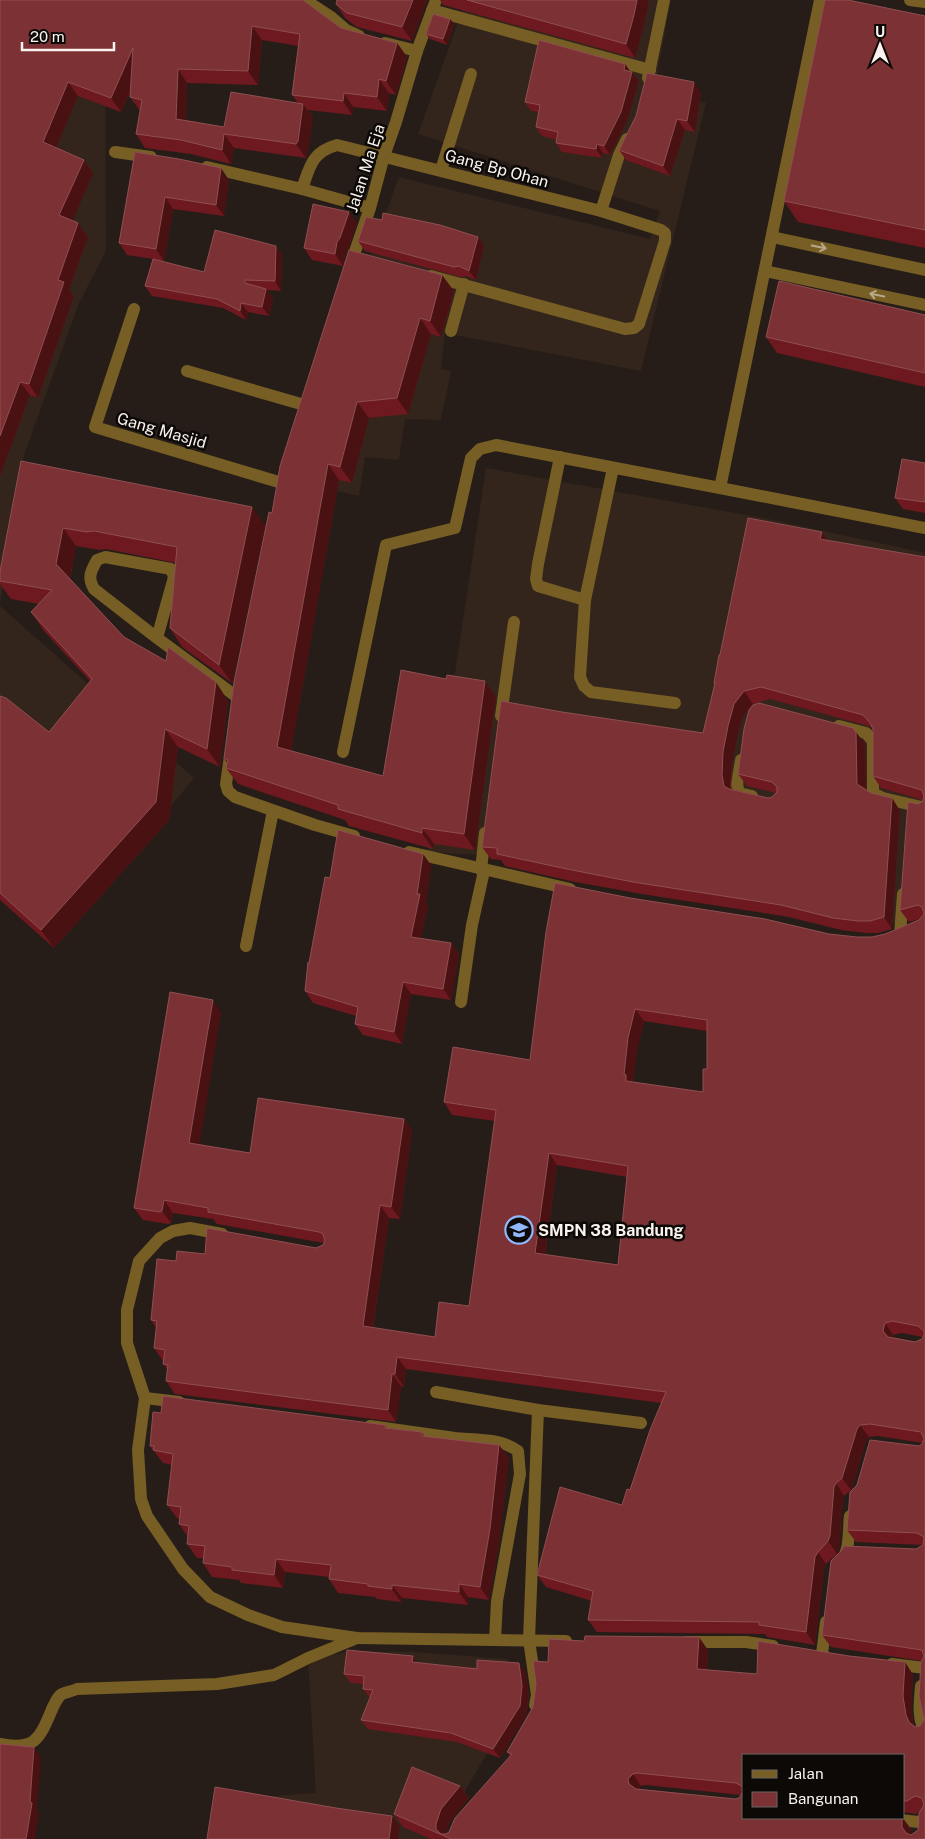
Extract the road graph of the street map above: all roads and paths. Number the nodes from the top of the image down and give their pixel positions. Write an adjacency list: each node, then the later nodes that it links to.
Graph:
1 (305, 0): 7 (street)
2 (664, 0): 8 (street)
3 (820, 0): 20 (street)
4 (910, 0): 5 (street)
5 (925, 2)
6 (434, 5): 7 (street, Jalan Ma Eja); 8 (street)
7 (416, 52): 13 (street, Jalan Ma Eja)
8 (650, 70): 10 (street)
9 (471, 74): 16 (street)
10 (645, 88)
11 (635, 124): 19 (street)
12 (115, 152): 14 (street)
13 (384, 156): 16 (street, Gang Bp Ohan); 17 (street, Gang Bp Ohan); 18 (street, Jalan Ma Eja)
14 (161, 158)
15 (199, 164): 17 (street)
16 (441, 170): 19 (street, Gang Bp Ohan)
17 (302, 189): 18 (street)
18 (370, 208): 24 (street, Jalan Ma Eja)
19 (601, 211): 25 (street, Gang Bp Ohan)
20 (772, 237): 21 (street, one-way to 21); 22 (street)
21 (925, 270)
22 (765, 271): 26 (street, one-way to 22); 34 (street)
23 (418, 273): 25 (street)
24 (346, 280)
25 (464, 284): 28 (street)
26 (925, 305)
27 (134, 309): 33 (street, Gang Masjid)
28 (451, 331)
29 (187, 371): 30 (street)
30 (307, 406)
31 (560, 457): 32 (street); 36 (street); 45 (street)
32 (613, 468): 34 (street); 36 (street)
33 (283, 483)
34 (720, 488): 35 (street)
35 (925, 528)
36 (585, 600): 40 (street)
37 (514, 622): 42 (street)
38 (157, 638): 38 (street); 39 (street)
39 (237, 697)
40 (674, 703)
41 (830, 724): 47 (street)
42 (500, 726)
43 (231, 745): 48 (street)
44 (744, 747): 46 (street)
45 (343, 752)
46 (764, 799)
47 (925, 808)
48 (273, 811): 50 (street); 56 (street)
49 (487, 823): 52 (street)
50 (369, 841)
51 (397, 849): 52 (street)
52 (483, 870): 54 (street); 57 (street)
53 (904, 879): 55 (street)
54 (578, 891)
55 (915, 928)
56 (246, 946)
57 (461, 1002)
58 (238, 1237): 60 (street)
59 (436, 1392): 62 (street)
60 (145, 1398): 61 (street); 68 (street)
61 (194, 1404)
62 (538, 1410): 63 (street); 70 (street)
63 (641, 1423)
64 (360, 1425): 69 (street)
65 (851, 1500): 66 (street)
66 (832, 1570)
67 (828, 1608): 74 (street)
68 (357, 1638): 69 (street); 79 (street)
69 (495, 1640): 70 (street)
70 (529, 1640): 71 (street); 77 (street)
71 (578, 1641)
72 (677, 1642): 73 (street)
73 (784, 1648)
74 (822, 1654)
75 (877, 1662): 76 (street)
76 (924, 1668): 78 (street)
77 (534, 1718)
78 (925, 1731)
79 (0, 1744)
80 (888, 1819): 81 (street)
81 (921, 1823)

